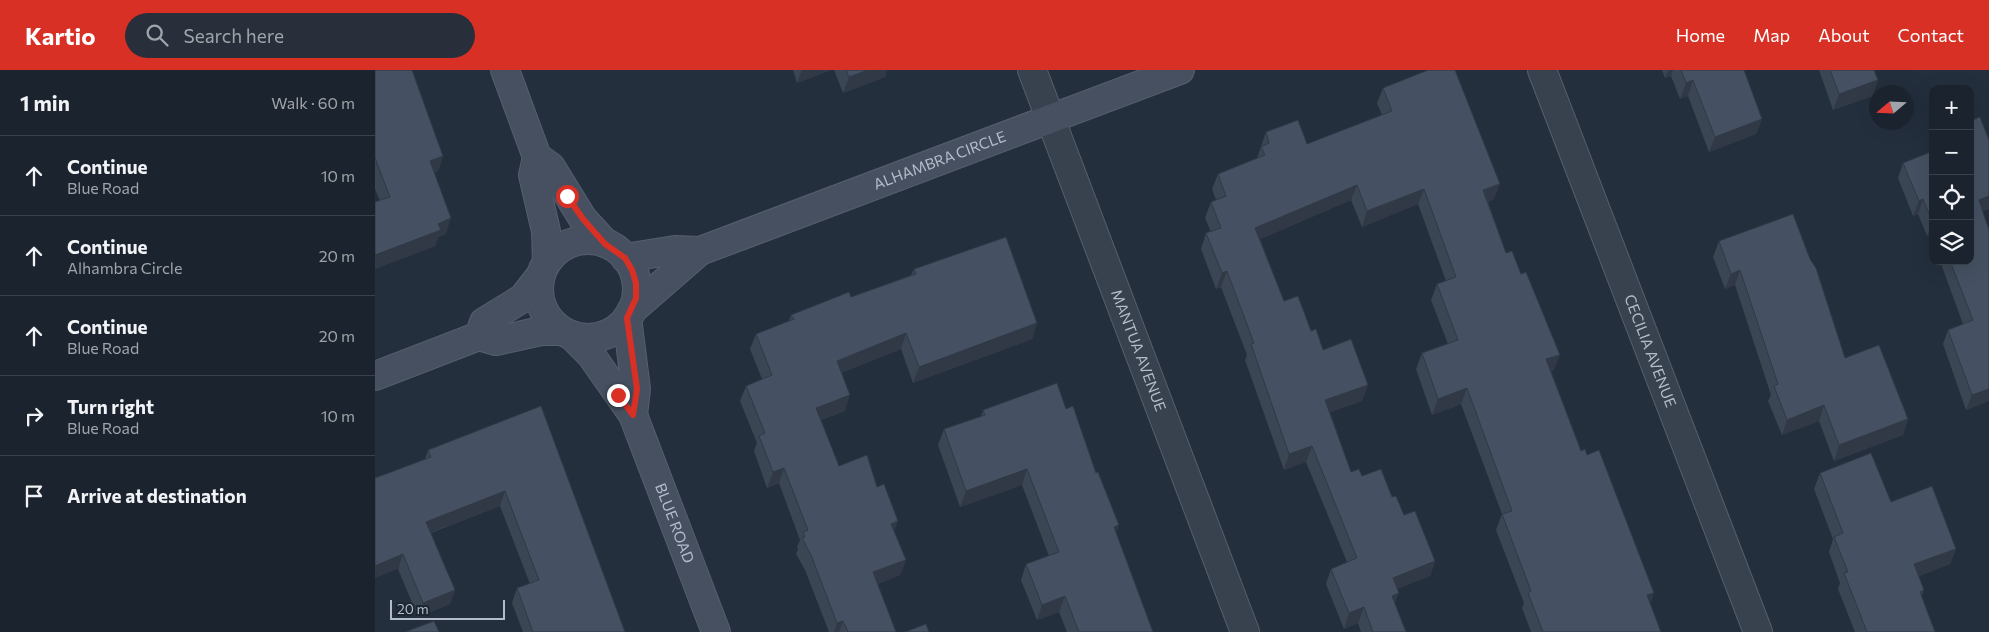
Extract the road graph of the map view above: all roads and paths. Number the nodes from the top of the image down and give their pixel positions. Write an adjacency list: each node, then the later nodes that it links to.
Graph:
1 (505, 70): 6 (street)
2 (1032, 70): 5 (street, MANTUA AVENUE)
3 (1180, 70): 5 (street, ALHAMBRA CIRCLE)
4 (1543, 70): 17 (street, CECILIA AVENUE)
5 (1051, 120): 8 (street, ALHAMBRA CIRCLE); 16 (street, MANTUA AVENUE)
6 (537, 157): 7 (street); 9 (street)
7 (615, 251): 8 (street, ALHAMBRA CIRCLE); 9 (street, ALHAMBRA CIRCLE); 10 (street)
8 (700, 251): 10 (street, ALHAMBRA CIRCLE)
9 (544, 269): 11 (street); 12 (street, ALHAMBRA CIRCLE)
10 (629, 315): 11 (street, ALHAMBRA CIRCLE); 14 (street, BLUE ROAD)
11 (567, 333): 12 (street, ALHAMBRA CIRCLE); 14 (street, BLUE ROAD)
12 (479, 336): 13 (street, ALHAMBRA CIRCLE)
13 (375, 376)
14 (633, 415): 15 (street, BLUE ROAD)
15 (716, 632)
16 (1245, 632)
17 (1758, 632)

